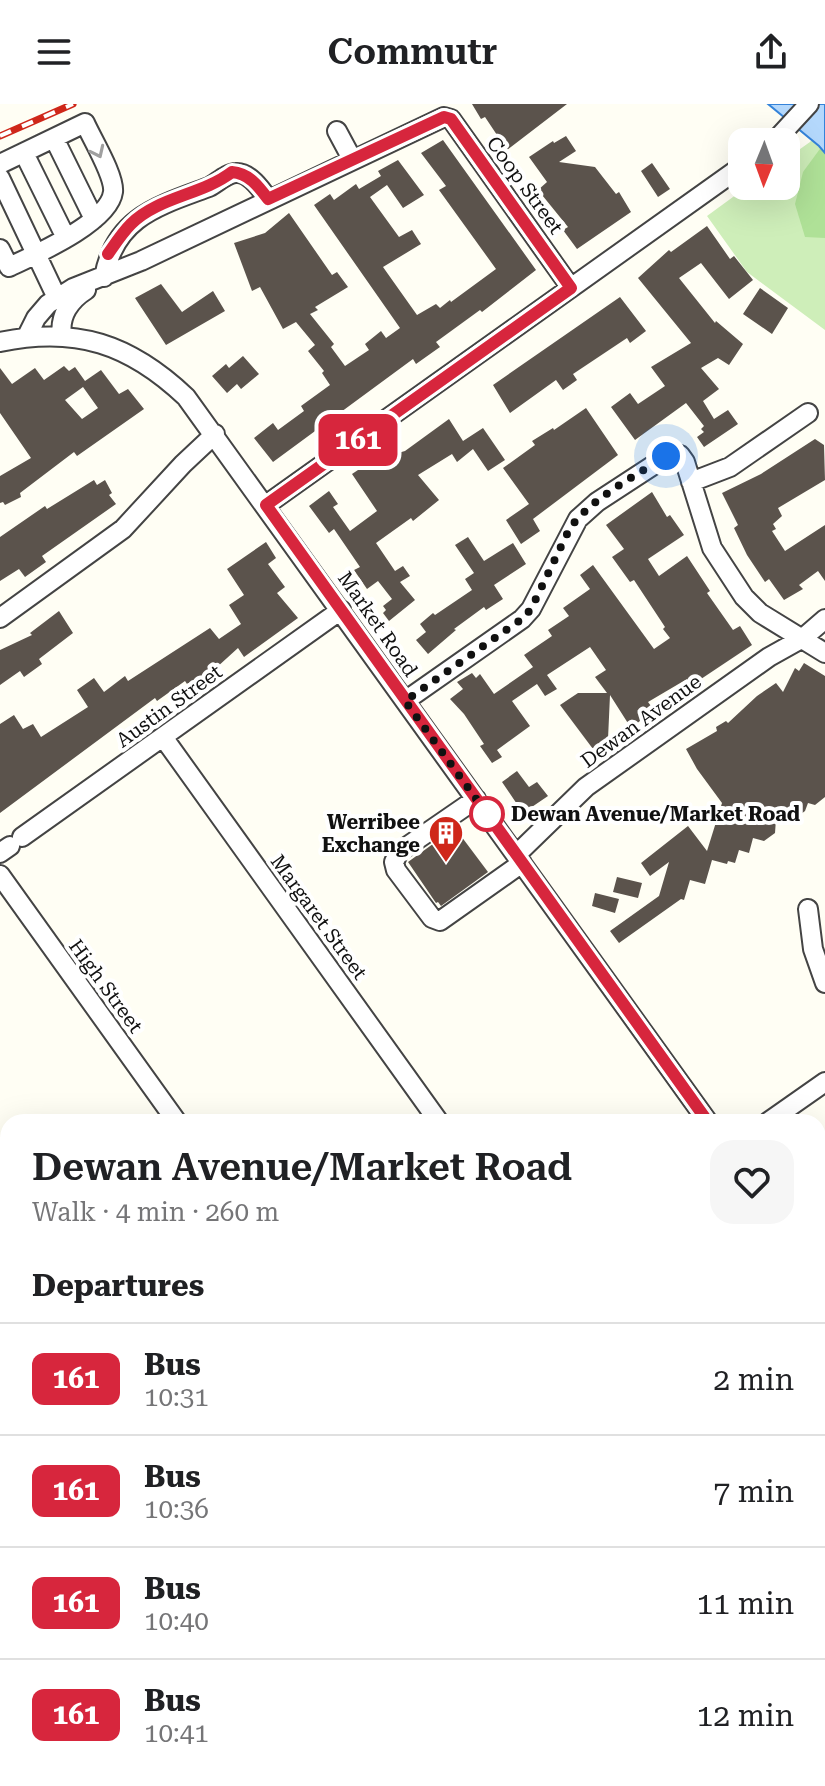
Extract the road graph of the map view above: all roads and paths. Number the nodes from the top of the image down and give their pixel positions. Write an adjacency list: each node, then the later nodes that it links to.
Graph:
1 (809, 104): 3 (street)
2 (442, 113): 7 (street); 17 (street, Coop Street)
3 (789, 128)
4 (337, 131): 7 (street)
5 (54, 138): 6 (street); 12 (street); 12 (street, one-way to 12)
6 (24, 153): 8 (street); 13 (street)
7 (352, 159): 11 (street)
8 (0, 164)
9 (728, 176): 17 (street)
10 (0, 178): 15 (street)
11 (268, 199): 16 (street); 16 (street)
12 (94, 219): 13 (street)
13 (66, 238): 15 (street)
14 (0, 249): 15 (street)
15 (37, 253): 18 (street)
16 (104, 277): 18 (street); 19 (street)
17 (571, 288): 25 (street)
18 (57, 298): 20 (street)
19 (62, 335): 20 (street, Market Road); 23 (street, Market Road)
20 (27, 336): 21 (street, Market Road)
21 (0, 342)
22 (808, 413): 24 (street)
23 (215, 434): 25 (street, Market Road); 27 (street)
24 (691, 482): 29 (street); 31 (street)
25 (266, 505): 26 (street, Market Road)
26 (341, 610): 31 (street, Market Road); 32 (street, Austin Street)
27 (0, 618)
28 (825, 619): 29 (street, Dewan Avenue)
29 (803, 638): 30 (street); 35 (street, Dewan Avenue)
30 (825, 653)
31 (405, 701): 33 (street, Market Road)
32 (163, 737): 34 (street, Austin Street); 41 (street, Margaret Street)
33 (476, 799): 35 (street, Market Road); 35 (street, Dewan Avenue)
34 (11, 845)
35 (519, 859): 42 (street, Market Road)
36 (0, 875): 40 (street, High Street)
37 (808, 909): 38 (street)
38 (825, 983)
39 (825, 1082): 43 (street)
40 (171, 1114)
41 (433, 1114)
42 (696, 1114)
43 (779, 1114)
44 (0, 1649): 45 (main road)
45 (0, 1672)

